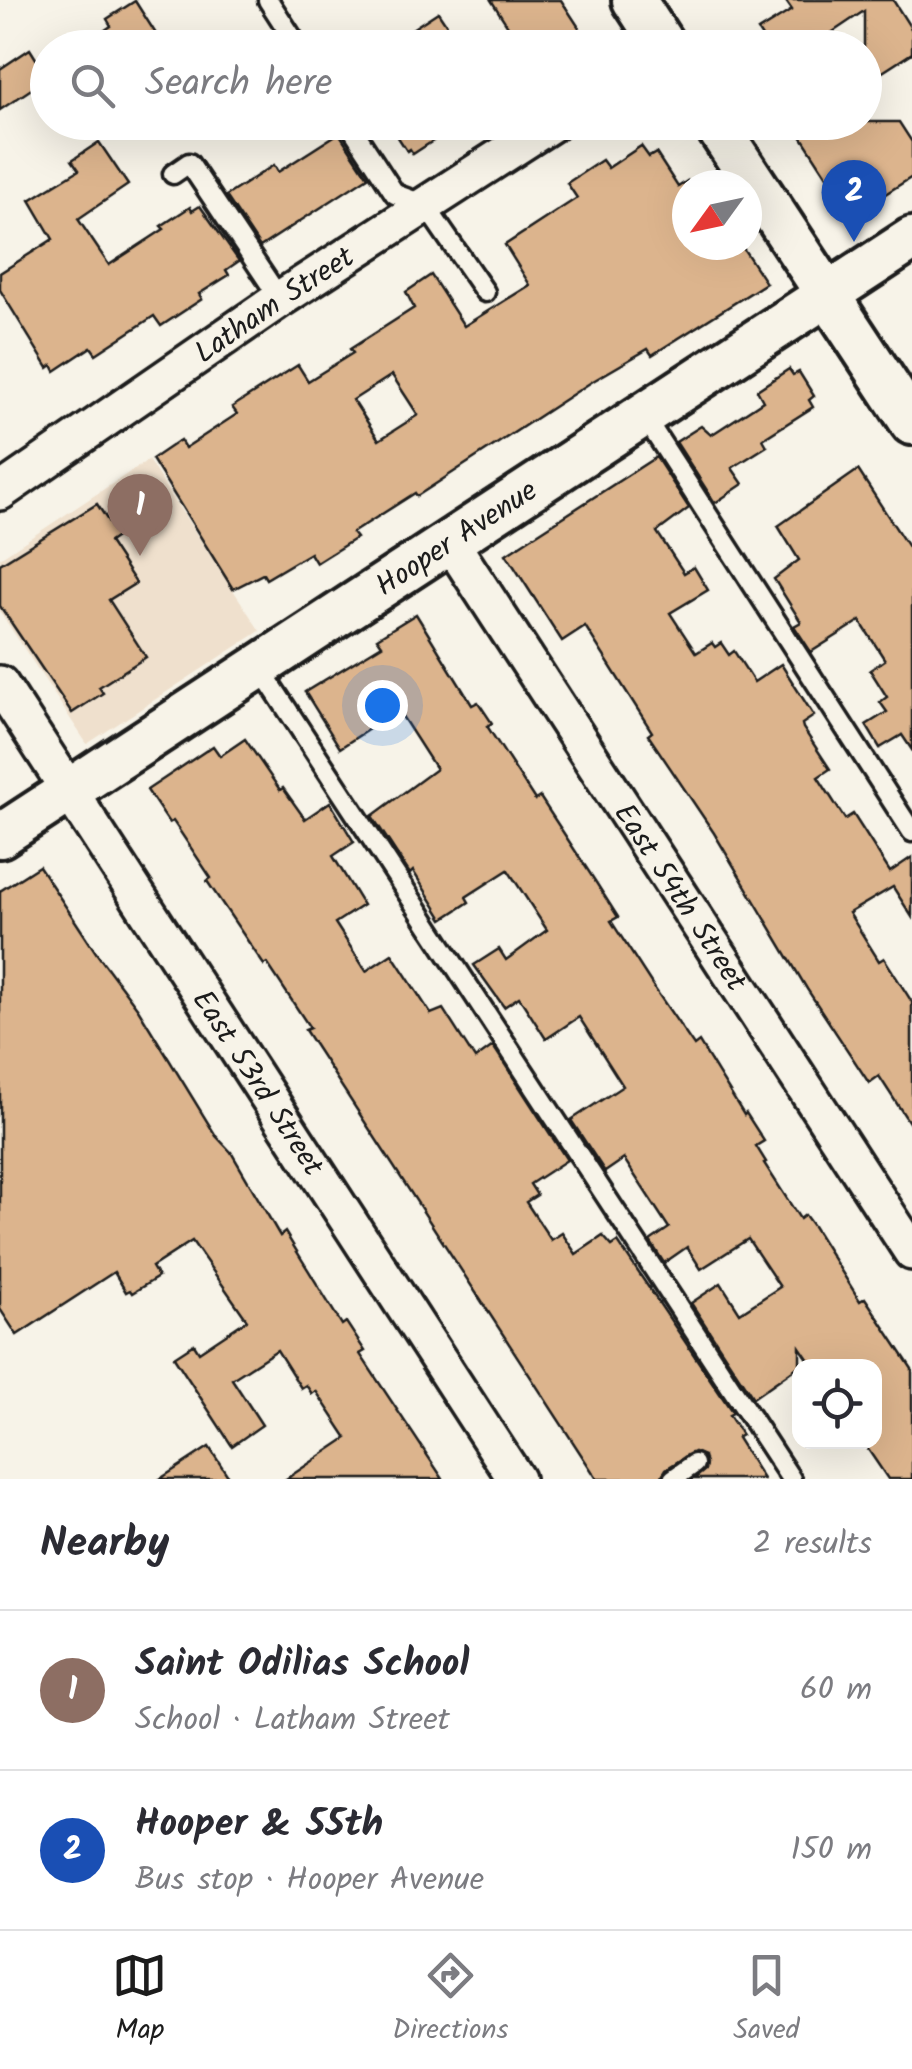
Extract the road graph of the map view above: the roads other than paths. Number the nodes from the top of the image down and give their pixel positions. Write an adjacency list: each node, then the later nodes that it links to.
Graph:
1 (268, 0): 3 (lane)
2 (634, 0): 4 (street)
3 (287, 30)
4 (653, 30)
5 (360, 140): 9 (lane)
6 (526, 140): 9 (street, Latham Street)
7 (726, 140): 12 (street)
8 (173, 174): 13 (lane)
9 (426, 205): 11 (lane); 13 (street, Latham Street)
10 (912, 239): 12 (street, Hooper Avenue)
11 (484, 292)
12 (828, 294): 14 (street, Hooper Avenue); 15 (street)
13 (280, 299): 16 (street, Latham Street)
14 (644, 416): 17 (street, Hooper Avenue); 21 (lane)
15 (912, 423)
16 (0, 492)
17 (451, 542): 18 (street, Hooper Avenue); 23 (street, East 54th Street)
18 (259, 666): 20 (street, Hooper Avenue); 27 (lane)
19 (0, 684): 20 (street, East 53rd Street)
20 (69, 790): 22 (street, Hooper Avenue); 25 (street, East 53rd Street)
21 (912, 832)
22 (0, 836)
23 (912, 1252)
24 (694, 1464): 26 (lane)
25 (516, 1479)
26 (673, 1479)
27 (791, 1479)

